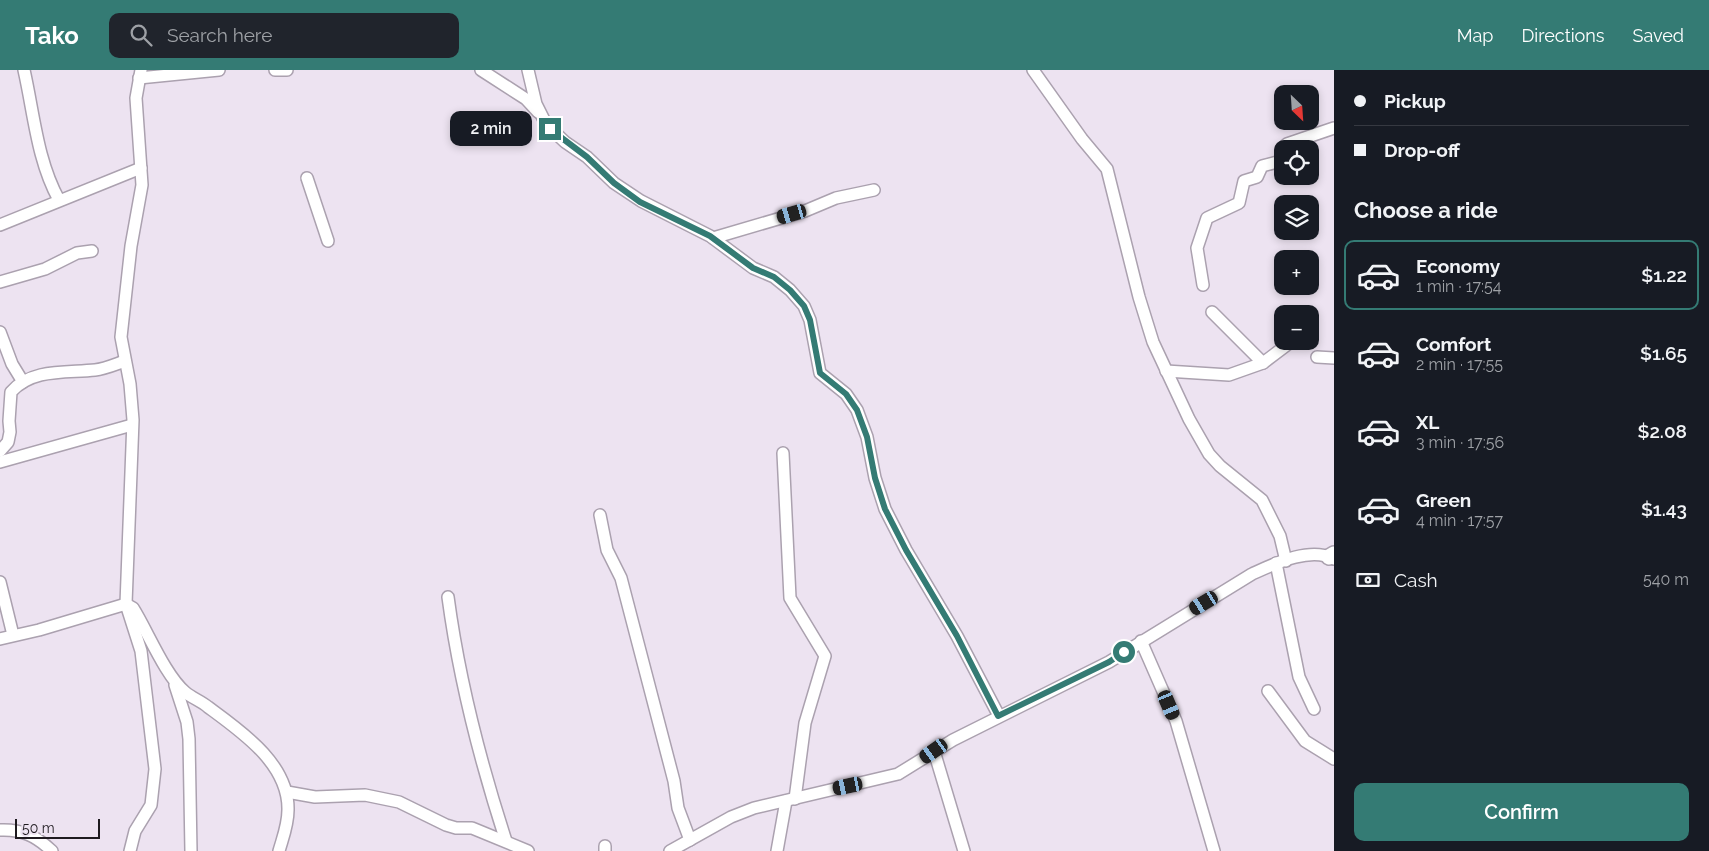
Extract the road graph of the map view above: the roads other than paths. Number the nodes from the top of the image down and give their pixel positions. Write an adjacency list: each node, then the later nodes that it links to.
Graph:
1 (24, 70): 14 (street)
2 (218, 70): 8 (street)
3 (275, 70): 4 (street)
4 (287, 70)
5 (481, 70): 9 (street)
6 (528, 70): 9 (street)
7 (1033, 70): 28 (street)
8 (140, 74): 11 (street)
9 (542, 115): 16 (street)
10 (1334, 128): 20 (street)
11 (141, 168): 14 (street); 26 (street)
12 (308, 178): 17 (street)
13 (874, 190): 16 (street)
14 (59, 200): 15 (street)
15 (0, 225)
16 (713, 238): 46 (street)
17 (328, 241)
18 (92, 251): 19 (street)
19 (0, 282)
20 (1203, 285)
21 (1212, 312): 27 (street)
22 (0, 332): 29 (street)
23 (1280, 350): 27 (street)
24 (1317, 356): 25 (street)
25 (1334, 358)
26 (125, 361): 29 (street); 30 (street)
27 (1263, 362): 28 (street)
28 (1166, 371): 36 (street)
29 (23, 382): 31 (street)
30 (132, 425): 33 (street); 39 (street)
31 (0, 451)
32 (783, 453): 50 (street)
33 (0, 462)
34 (600, 515): 52 (street)
35 (1332, 557): 36 (street)
36 (1281, 562): 42 (street); 45 (street)
37 (0, 582): 40 (street)
38 (448, 597): 53 (street)
39 (126, 604): 40 (street); 43 (street); 56 (street)
40 (13, 635): 41 (street)
41 (0, 639)
42 (1141, 641): 46 (street); 62 (street)
43 (171, 675): 49 (street); 57 (street)
44 (1268, 691): 48 (street)
45 (1314, 709)
46 (998, 716): 47 (street)
47 (934, 751): 50 (street); 61 (street)
48 (1334, 758)
49 (287, 792): 53 (street); 58 (street)
50 (790, 800): 52 (street); 60 (street)
51 (0, 830): 55 (street)
52 (690, 840): 59 (street)
53 (506, 841): 54 (street)
54 (522, 849)
55 (52, 851)
56 (130, 851)
57 (191, 851)
58 (279, 851)
59 (670, 851)
60 (778, 851)
61 (964, 851)
62 (1214, 851)

